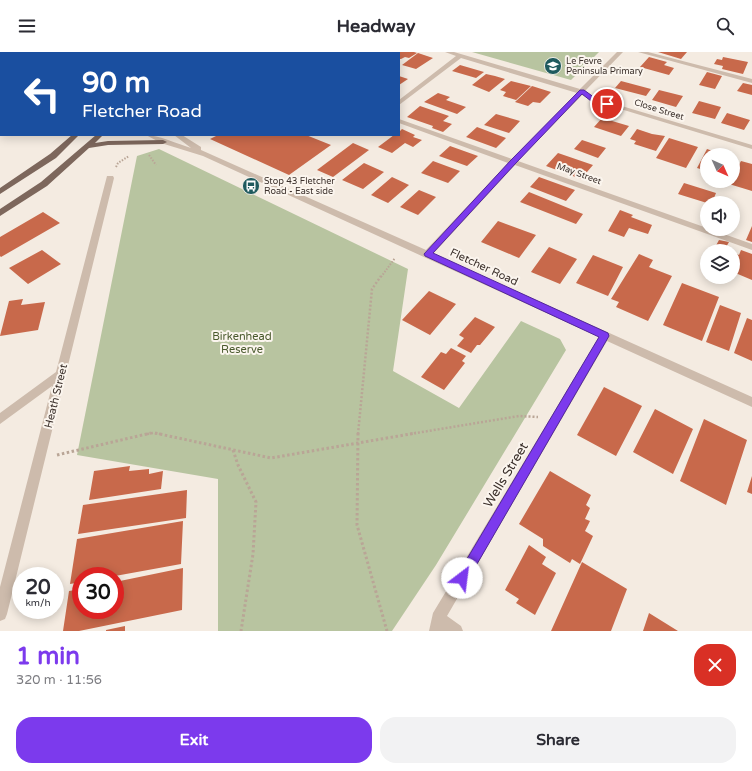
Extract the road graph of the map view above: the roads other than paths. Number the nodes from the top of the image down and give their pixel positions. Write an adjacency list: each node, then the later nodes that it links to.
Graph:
1 (448, 52): 4 (street, Close Street)
2 (620, 52): 6 (street)
3 (642, 52): 5 (street)
4 (460, 56): 6 (street, Close Street); 7 (street)
5 (752, 80)
6 (582, 92): 15 (street, Close Street); 17 (street)
7 (400, 102)
8 (400, 121): 17 (street, May Street)
9 (75, 136): 19 (main road)
10 (99, 136): 14 (main road)
11 (151, 136): 13 (street, Fletcher Road)
12 (179, 136): 16 (street, Fletcher Road)
13 (164, 142): 14 (main road); 16 (street, Fletcher Road)
14 (88, 146): 20 (main road)
15 (752, 147)
16 (206, 154): 22 (street, Fletcher Road)
17 (514, 161): 21 (street, May Street); 22 (street)
18 (110, 178): 24 (street, Heath Street)
19 (0, 192)
20 (0, 213)
21 (752, 247)
22 (428, 254): 23 (street, Fletcher Road)
23 (605, 336): 25 (street, Fletcher Road); 28 (street, Wells Street)
24 (62, 373): 26 (street); 27 (street, Heath Street)
25 (752, 402)
26 (0, 420)
27 (0, 614)
28 (437, 625): 29 (street)
29 (456, 631)

